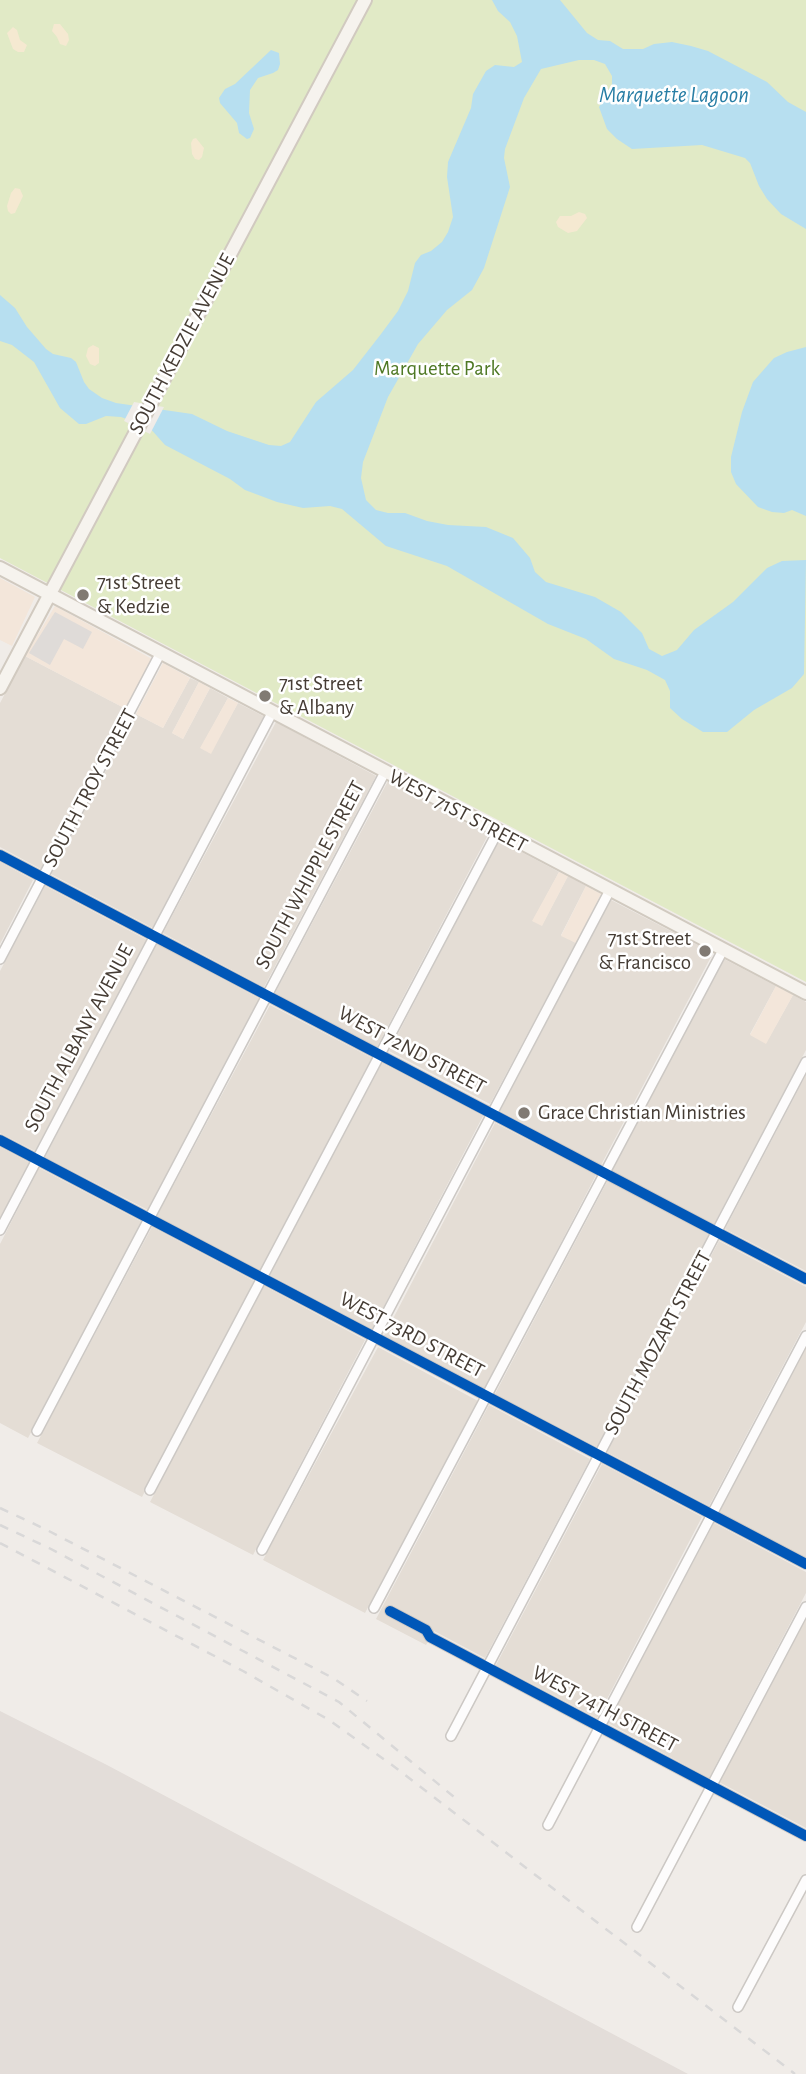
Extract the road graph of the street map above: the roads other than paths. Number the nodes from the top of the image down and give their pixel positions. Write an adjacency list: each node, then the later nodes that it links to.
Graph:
1 (365, 0): 3 (main road, SOUTH KEDZIE AVENUE)
2 (0, 568): 3 (main road, WEST 71ST STREET)
3 (49, 594): 4 (main road, WEST 71ST STREET); 5 (main road, SOUTH KEDZIE AVENUE)
4 (160, 654): 6 (main road, WEST 71ST STREET); 10 (street, SOUTH TROY STREET)
5 (0, 688)
6 (272, 713): 7 (main road, WEST 71ST STREET); 12 (street, SOUTH ALBANY AVENUE)
7 (385, 772): 8 (main road, WEST 71ST STREET); 16 (street, SOUTH WHIPPLE STREET)
8 (498, 831): 11 (main road, WEST 71ST STREET); 17 (street)
9 (0, 855): 10 (street, WEST 72ND STREET)
10 (43, 877): 12 (street, WEST 72ND STREET); 14 (street, SOUTH TROY STREET)
11 (610, 890): 13 (main road, WEST 71ST STREET); 19 (street)
12 (155, 936): 16 (street, WEST 72ND STREET); 21 (street, SOUTH ALBANY AVENUE)
13 (723, 950): 15 (main road, WEST 71ST STREET); 22 (street)
14 (0, 959)
15 (806, 993)
16 (268, 996): 17 (street, WEST 72ND STREET); 23 (street, SOUTH WHIPPLE STREET)
17 (380, 1055): 19 (street, WEST 72ND STREET); 26 (street)
18 (806, 1062): 25 (street, SOUTH MOZART STREET)
19 (492, 1114): 22 (street, WEST 72ND STREET); 29 (street)
20 (0, 1140): 21 (street, WEST 73RD STREET)
21 (37, 1159): 23 (street, WEST 73RD STREET); 24 (street, SOUTH ALBANY AVENUE)
22 (604, 1173): 25 (street, WEST 72ND STREET); 30 (street)
23 (150, 1219): 26 (street, WEST 73RD STREET); 31 (street, SOUTH WHIPPLE STREET)
24 (0, 1230)
25 (716, 1232): 27 (street, WEST 72ND STREET); 32 (street, SOUTH MOZART STREET)
26 (263, 1278): 29 (street, WEST 73RD STREET); 33 (street)
27 (806, 1279)
28 (806, 1336): 34 (street)
29 (374, 1337): 30 (street, WEST 73RD STREET); 35 (street)
30 (487, 1396): 32 (street, WEST 73RD STREET); 38 (street)
31 (37, 1431)
32 (599, 1455): 34 (street, WEST 73RD STREET); 40 (street, SOUTH MOZART STREET)
33 (150, 1490)
34 (712, 1515): 36 (street, WEST 73RD STREET); 41 (street)
35 (262, 1550)
36 (806, 1564)
37 (806, 1607): 43 (street)
38 (374, 1608)
39 (390, 1611): 40 (street, WEST 74TH STREET)
40 (487, 1668): 41 (street, WEST 74TH STREET); 42 (street, SOUTH MOZART STREET)
41 (600, 1727): 43 (street, WEST 74TH STREET); 44 (street)
42 (451, 1736)
43 (711, 1786): 45 (street, WEST 74TH STREET); 47 (street)
44 (548, 1825)
45 (806, 1836)
46 (806, 1880): 48 (street)
47 (637, 1927)
48 (738, 2007)

